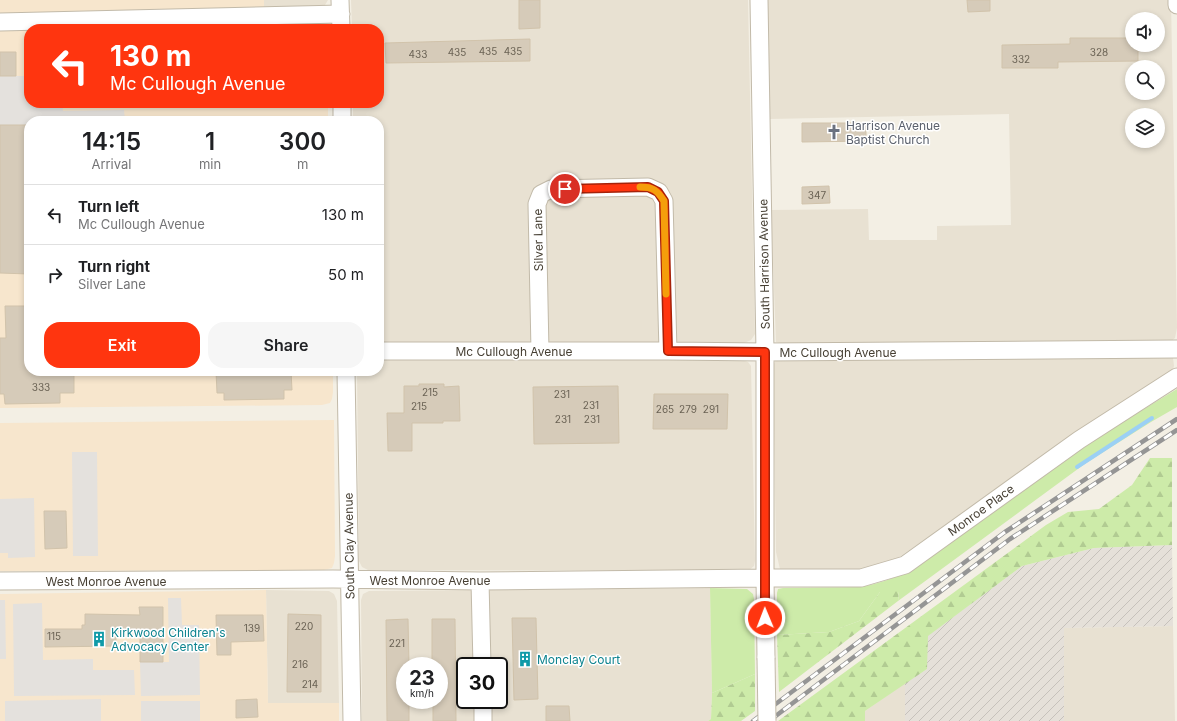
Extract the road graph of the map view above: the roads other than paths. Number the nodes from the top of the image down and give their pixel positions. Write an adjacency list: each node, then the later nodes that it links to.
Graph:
1 (759, 0): 10 (street, South Harrison Avenue)
2 (1177, 0): 3 (street)
3 (1177, 5)
4 (341, 14): 5 (street)
5 (0, 22)
6 (1177, 349): 10 (street, Mc Cullough Avenue)
7 (384, 351): 8 (street, Mc Cullough Avenue)
8 (540, 351): 9 (street, Mc Cullough Avenue); 9 (street, Silver Lane)
9 (668, 351): 10 (street, Mc Cullough Avenue)
10 (765, 352): 13 (street, South Harrison Avenue)
11 (346, 376): 14 (street, South Clay Avenue)
12 (1177, 377): 13 (street, Monroe Place)
13 (765, 578): 15 (street, West Monroe Avenue); 21 (street, South Harrison Avenue, bridge)
14 (350, 579): 15 (street, West Monroe Avenue); 16 (street, West Monroe Avenue); 19 (street, South Clay Avenue)
15 (480, 580): 17 (street)
16 (0, 581)
17 (482, 657)
18 (483, 709): 20 (street)
19 (352, 721)
20 (483, 721)
21 (767, 721)

